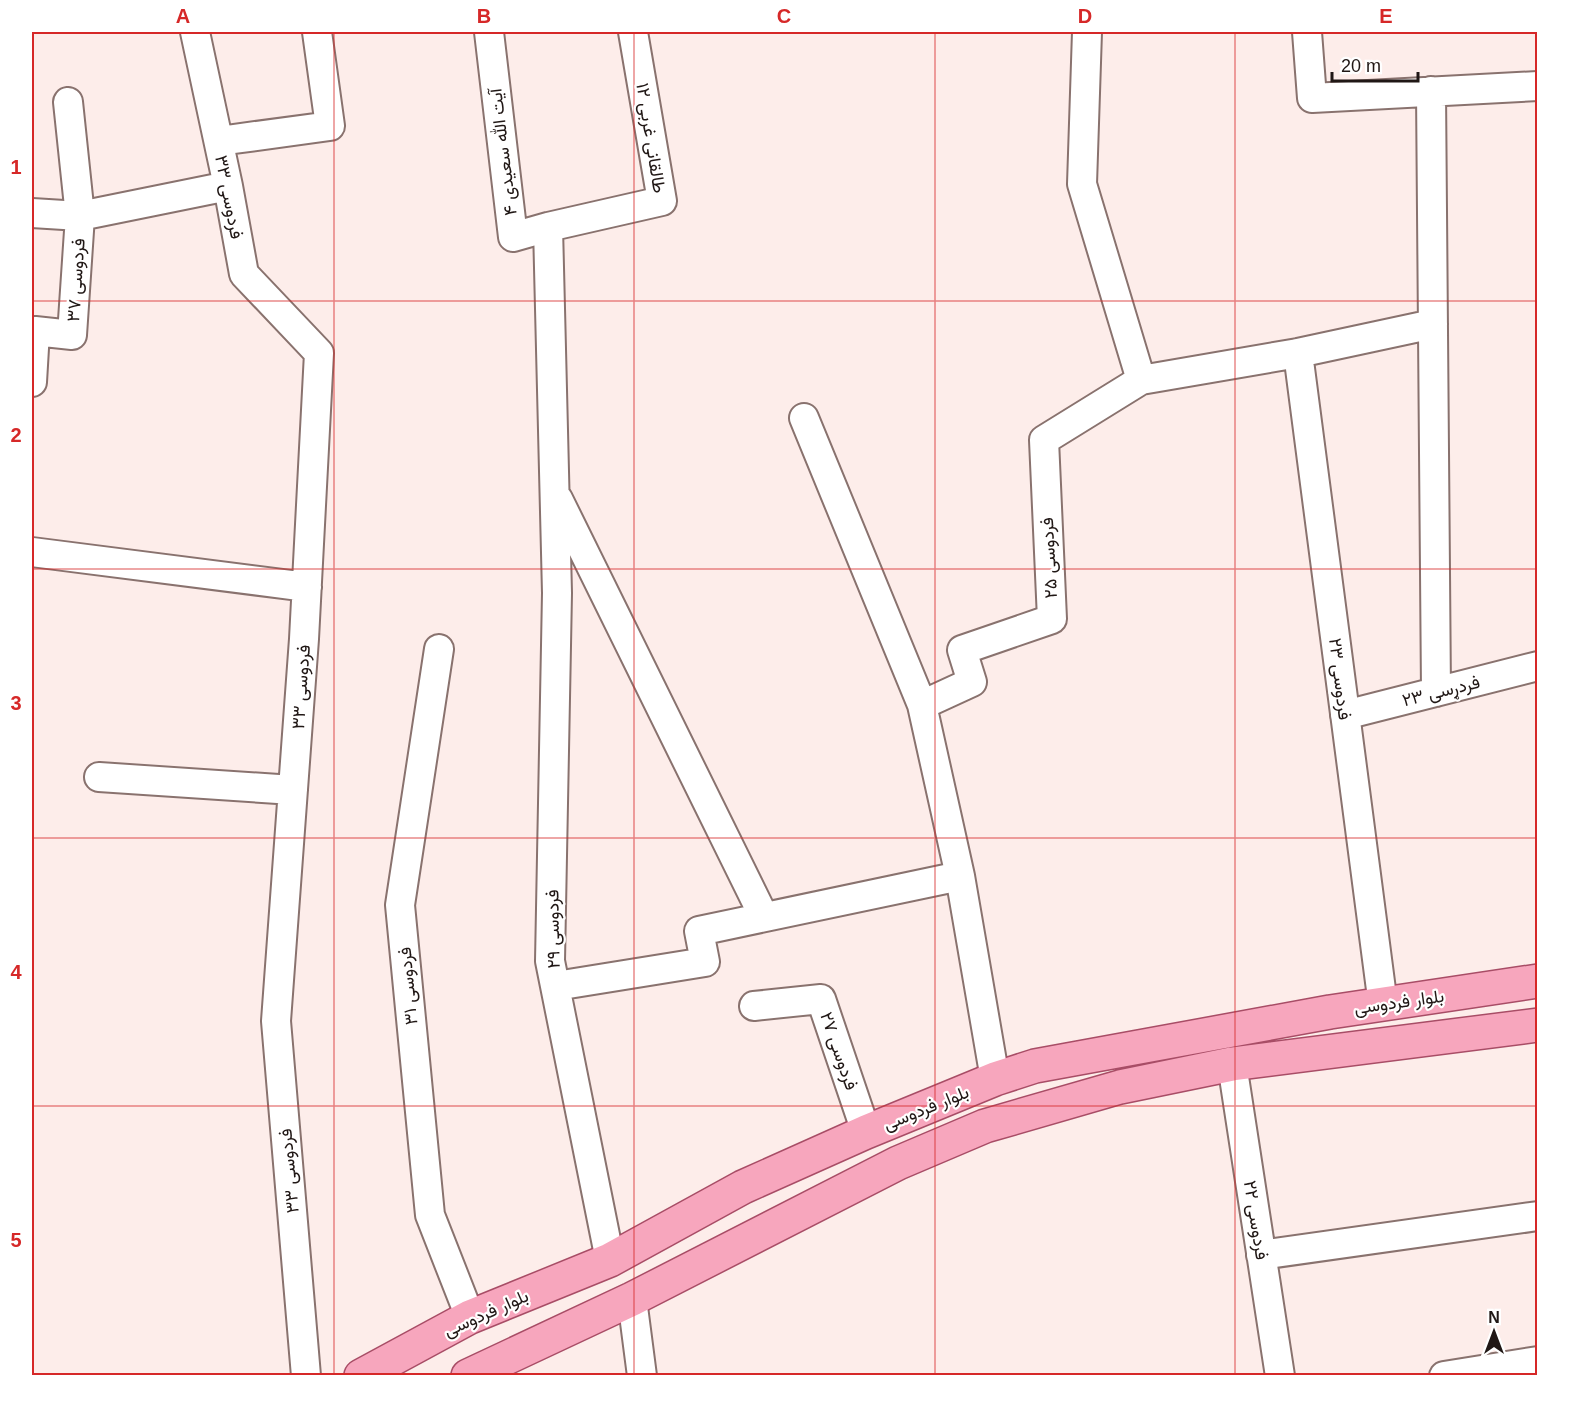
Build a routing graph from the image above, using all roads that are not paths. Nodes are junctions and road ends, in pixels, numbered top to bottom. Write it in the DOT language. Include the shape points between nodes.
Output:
graph roads {
  1 [pos="195,32"];
  2 [pos="317,32"];
  3 [pos="489,32"];
  4 [pos="633,32"];
  5 [pos="1087,32"];
  6 [pos="1307,32"];
  7 [pos="1538,86"];
  8 [pos="1431,91"];
  9 [pos="68,102"];
  10 [pos="219,141"];
  11 [pos="228,186"];
  12 [pos="32,213"];
  13 [pos="80,216"];
  14 [pos="548,227"];
  15 [pos="1433,324"];
  16 [pos="1298,352"];
  17 [pos="1142,380"];
  18 [pos="32,382"];
  19 [pos="804,418"];
  20 [pos="554,492"];
  21 [pos="32,552"];
  22 [pos="307,587"];
  23 [pos="439,649"];
  24 [pos="1538,666"];
  25 [pos="1436,692"];
  26 [pos="922,705"];
  27 [pos="1345,715"];
  28 [pos="99,777"];
  29 [pos="293,790"];
  30 [pos="960,876"];
  31 [pos="764,917"];
  32 [pos="1538,981"];
  33 [pos="556,986"];
  34 [pos="1383,1005"];
  35 [pos="754,1006"];
  36 [pos="1538,1026"];
  37 [pos="1232,1064"];
  38 [pos="996,1079"];
  39 [pos="866,1132"];
  40 [pos="1538,1216"];
  41 [pos="1262,1255"];
  42 [pos="610,1260"];
  43 [pos="632,1299"];
  44 [pos="470,1317"];
  45 [pos="1538,1362"];
  46 [pos="306,1376"];
  47 [pos="361,1376"];
  48 [pos="468,1376"];
  49 [pos="642,1376"];
  50 [pos="1280,1376"];
  51 [pos="1444,1376"];
  1 -- 10 [label="street, فردوسی ۳۳"];
  2 -- 10 [label="street" via="330,126"];
  3 -- 14 [label="street, آیت الله سعیدی ۴" via="513,237"];
  4 -- 14 [label="street, طالقانی غربی ۱۲" via="662,201"];
  5 -- 17 [label="street" via="1082,184"];
  6 -- 8 [label="street" via="1312,98"];
  7 -- 8 [label="street"];
  8 -- 15 [label="street"];
  9 -- 13 [label="street"];
  10 -- 11 [label="street, فردوسی ۳۳"];
  11 -- 13 [label="street, فردوسی ۳۷"];
  11 -- 22 [label="street, فردوسی ۳۳" via="244,274 319,352"];
  12 -- 13 [label="street"];
  13 -- 18 [label="street, فردوسی ۳۷" via="72,335 35,331"];
  14 -- 20 [label="street, فردوسی ۲۹"];
  15 -- 16 [label="street"];
  15 -- 25 [label="street"];
  16 -- 17 [label="street"];
  16 -- 27 [label="street, فردوسی ۲۳"];
  17 -- 26 [label="street, فردوسی ۲۵" via="1044,440 1052,619 962,650 972,682"];
  19 -- 26 [label="street"];
  20 -- 31 [label="street"];
  20 -- 33 [label="street, فردوسی ۲۹" via="557,593 550,961"];
  21 -- 22 [label="street"];
  22 -- 29 [label="street, فردوسی ۳۳"];
  23 -- 44 [label="street, فردوسی ۳۱" via="400,905 430,1215"];
  24 -- 25 [label="street, فردړسی ۲۳"];
  25 -- 27 [label="street, فردړسی ۲۳"];
  26 -- 30 [label="street"];
  27 -- 34 [label="street, فردوسی ۲۳"];
  28 -- 29 [label="street"];
  29 -- 46 [label="street, فردوسی ۳۳" via="276,1021"];
  30 -- 31 [label="street"];
  30 -- 38 [label="street"];
  31 -- 33 [label="street" via="699,931 705,962"];
  32 -- 34 [label="main road, بلوار فردوسی"];
  33 -- 42 [label="street, فردوسی ۲۹"];
  34 -- 38 [label="main road, بلوار فردوسی" via="1035,1066"];
  35 -- 39 [label="street, فردوسی ۲۷" via="821,999"];
  36 -- 37 [label="main road"];
  37 -- 41 [label="street, فردوسی ۲۲"];
  37 -- 43 [label="main road" via="1120,1087 985,1126 898,1163"];
  38 -- 39 [label="main road, بلوار فردوسی"];
  39 -- 42 [label="main road, بلوار فردوسی" via="742,1187"];
  40 -- 41 [label="street"];
  41 -- 50 [label="street, فردوسی ۲۲"];
  42 -- 44 [label="main road, بلوار فردوسی"];
  43 -- 48 [label="main road"];
  43 -- 49 [label="street"];
  44 -- 47 [label="main road, بلوار فردوسی"];
  45 -- 51 [label="street"];
}
